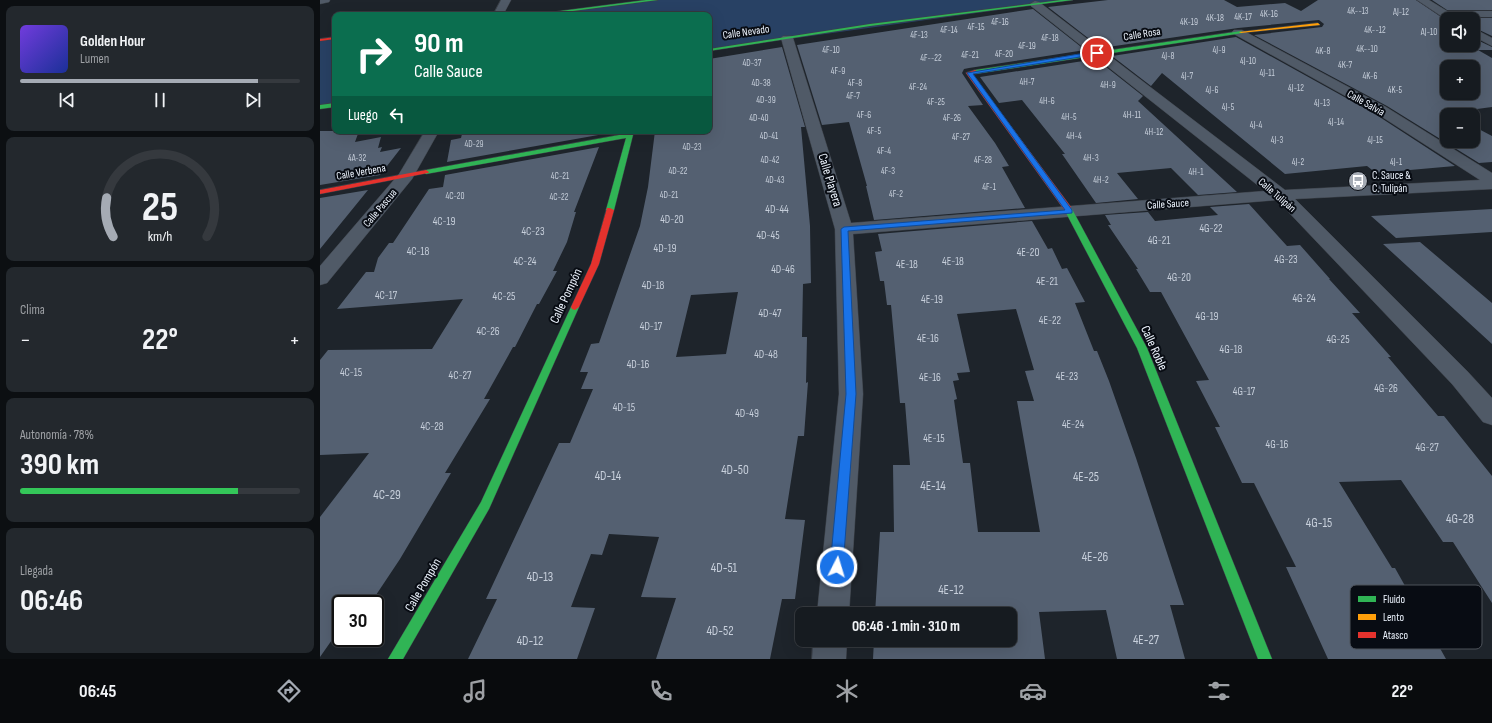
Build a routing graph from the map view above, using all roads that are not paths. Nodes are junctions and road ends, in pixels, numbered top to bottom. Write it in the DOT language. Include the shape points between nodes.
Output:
graph roads {
  1 [pos="325,0"];
  2 [pos="506,0"];
  3 [pos="656,0"];
  4 [pos="1071,0"];
  5 [pos="1422,0"];
  6 [pos="320,1"];
  7 [pos="1035,4"];
  8 [pos="500,12"];
  9 [pos="556,12"];
  10 [pos="1442,12"];
  11 [pos="1492,14"];
  12 [pos="1480,15"];
  13 [pos="1318,24"];
  14 [pos="1238,32"];
  15 [pos="1480,35"];
  16 [pos="332,38"];
  17 [pos="787,38"];
  18 [pos="320,40"];
  19 [pos="1492,42"];
  20 [pos="712,50"];
  21 [pos="1097,53"];
  22 [pos="969,73"];
  23 [pos="332,105"];
  24 [pos="320,107"];
  25 [pos="430,134"];
  26 [pos="406,176"];
  27 [pos="1492,180"];
  28 [pos="1492,184"];
  29 [pos="320,192"];
  30 [pos="1281,195"];
  31 [pos="1070,212"];
  32 [pos="844,229"];
  33 [pos="320,279"];
  34 [pos="1492,415"];
  35 [pos="834,607"];
  36 [pos="830,647"];
  37 [pos="395,659"];
  38 [pos="829,659"];
  39 [pos="1265,659"];
  1 -- 6 [label="street"];
  2 -- 8 [label="street"];
  3 -- 9 [label="street"];
  4 -- 7 [label="street, Calle Nevado"];
  5 -- 10 [label="street"];
  7 -- 17 [label="street, Calle Nevado"];
  7 -- 21 [label="street, Calle Tulipán"];
  11 -- 12 [label="street"];
  13 -- 14 [label="street, Calle Rosa"];
  14 -- 21 [label="street, Calle Rosa"];
  14 -- 27 [label="street, Calle Salvia" via="1381,110"];
  15 -- 19 [label="street"];
  16 -- 18 [label="street"];
  17 -- 20 [label="street, Calle Nevado"];
  17 -- 32 [label="street, Calle Playera"];
  21 -- 22 [label="street, Calle Rosa"];
  21 -- 30 [label="street, Calle Tulipán"];
  22 -- 31 [label="street, Calle Roble"];
  23 -- 24 [label="street"];
  25 -- 26 [label="street, Calle Pascua"];
  26 -- 29 [label="street, Calle Verbena"];
  26 -- 33 [label="street, Calle Pascua"];
  26 -- 37 [label="street, Calle Pompón" via="630,135 595,264 484,505"];
  28 -- 30 [label="street, Calle Sauce"];
  30 -- 31 [label="street, Calle Sauce"];
  30 -- 34 [label="street, Calle Tulipán" via="1460,378"];
  31 -- 32 [label="street, Calle Sauce"];
  31 -- 39 [label="street, Calle Roble" via="1142,348"];
  32 -- 35 [label="street, Calle Playera" via="851,394"];
  36 -- 38 [label="street"];
}
